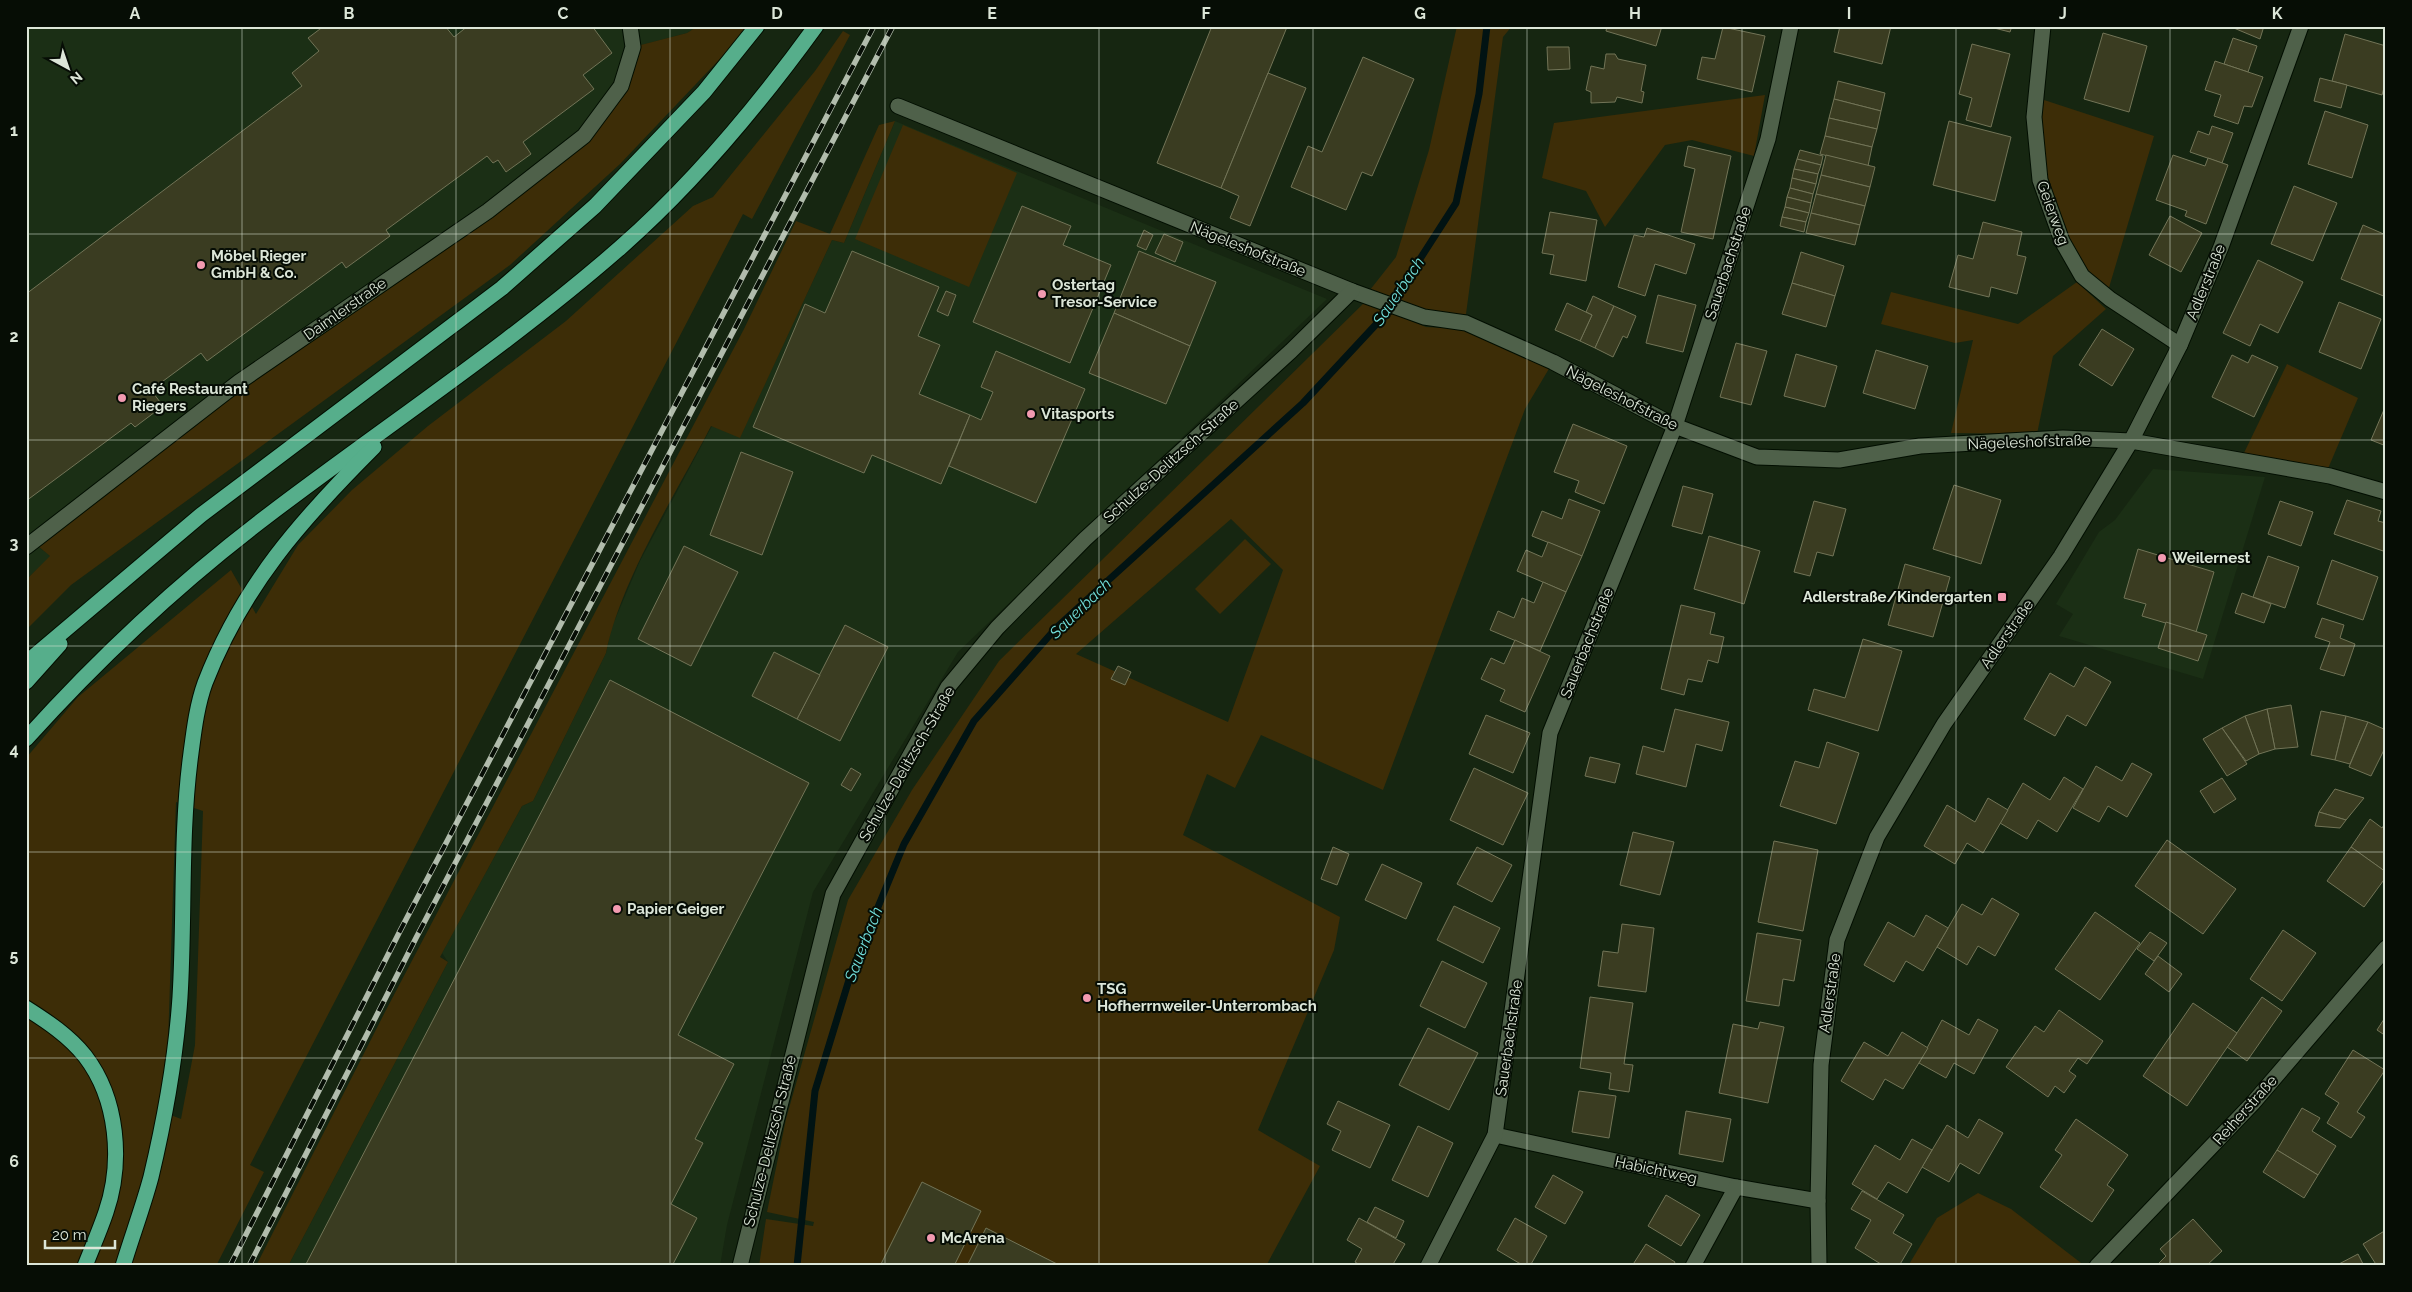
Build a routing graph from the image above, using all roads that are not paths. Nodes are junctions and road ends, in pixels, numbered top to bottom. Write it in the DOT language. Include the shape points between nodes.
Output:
graph roads {
  1 [pos="630,26"];
  2 [pos="757,26"];
  3 [pos="816,26"];
  4 [pos="1790,26"];
  5 [pos="2043,26"];
  6 [pos="2300,26"];
  7 [pos="898,106"];
  8 [pos="1359,293"];
  9 [pos="2180,344"];
  10 [pos="418,404"];
  11 [pos="1675,426"];
  12 [pos="2130,442"];
  13 [pos="2386,492"];
  14 [pos="26,547"];
  15 [pos="86,615"];
  16 [pos="26,663"];
  17 [pos="26,682"];
  18 [pos="26,739"];
  19 [pos="2386,948"];
  20 [pos="26,1008"];
  21 [pos="1495,1135"];
  22 [pos="1736,1187"];
  23 [pos="1818,1201"];
  24 [pos="86,1266"];
  25 [pos="123,1266"];
  26 [pos="740,1266"];
  27 [pos="1428,1266"];
  28 [pos="1693,1266"];
  29 [pos="1819,1266"];
  30 [pos="2097,1266"];
  1 -- 14 [label="street, Daimlerstraße" via="634,47 621,86 584,136 488,210 239,382"];
  2 -- 15 [label="highway" via="704,92 595,206 502,288 201,515"];
  3 -- 10 [label="highway" via="763,98 687,184 622,247"];
  4 -- 11 [label="street, Sauerbachstraße" via="1768,140"];
  5 -- 9 [label="street, Geierweg" via="2035,126 2040,180 2062,241 2082,276 2110,299"];
  6 -- 9 [label="street, Adlerstraße" via="2221,247"];
  7 -- 8 [label="street, Nägeleshofstraße"];
  8 -- 11 [label="street, Nägeleshofstraße" via="1420,316 1466,323 1553,362"];
  8 -- 26 [label="street, Schulze-Delitzsch-Straße" via="1085,539 997,628 948,687 833,894"];
  9 -- 12 [label="street, Adlerstraße"];
  10 -- 18 [label="highway" via="264,518 188,581 123,639"];
  10 -- 25 [label="highway" via="316,504 273,558 234,616 204,686 185,796 183,939 176,1044 151,1178"];
  11 -- 12 [label="street, Nägeleshofstraße" via="1757,457 1830,459 1920,446 2063,438"];
  11 -- 21 [label="street, Sauerbachstraße" via="1550,733"];
  12 -- 13 [label="street, Nägeleshofstraße" via="2330,476"];
  12 -- 23 [label="street, Adlerstraße" via="2061,556 1944,724 1877,837 1837,940 1821,1065"];
  15 -- 16 [label="highway"];
  15 -- 17 [label="highway"];
  19 -- 30 [label="street, Reiherstraße" via="2253,1103"];
  20 -- 24 [label="highway" via="60,1030 85,1056 103,1086 114,1124 117,1158 107,1211"];
  21 -- 22 [label="street, Habichtweg"];
  21 -- 27 [label="street, Sauerbachstraße"];
  22 -- 23 [label="street, Habichtweg"];
  22 -- 28 [label="street"];
  23 -- 29 [label="street, Adlerstraße"];
}
